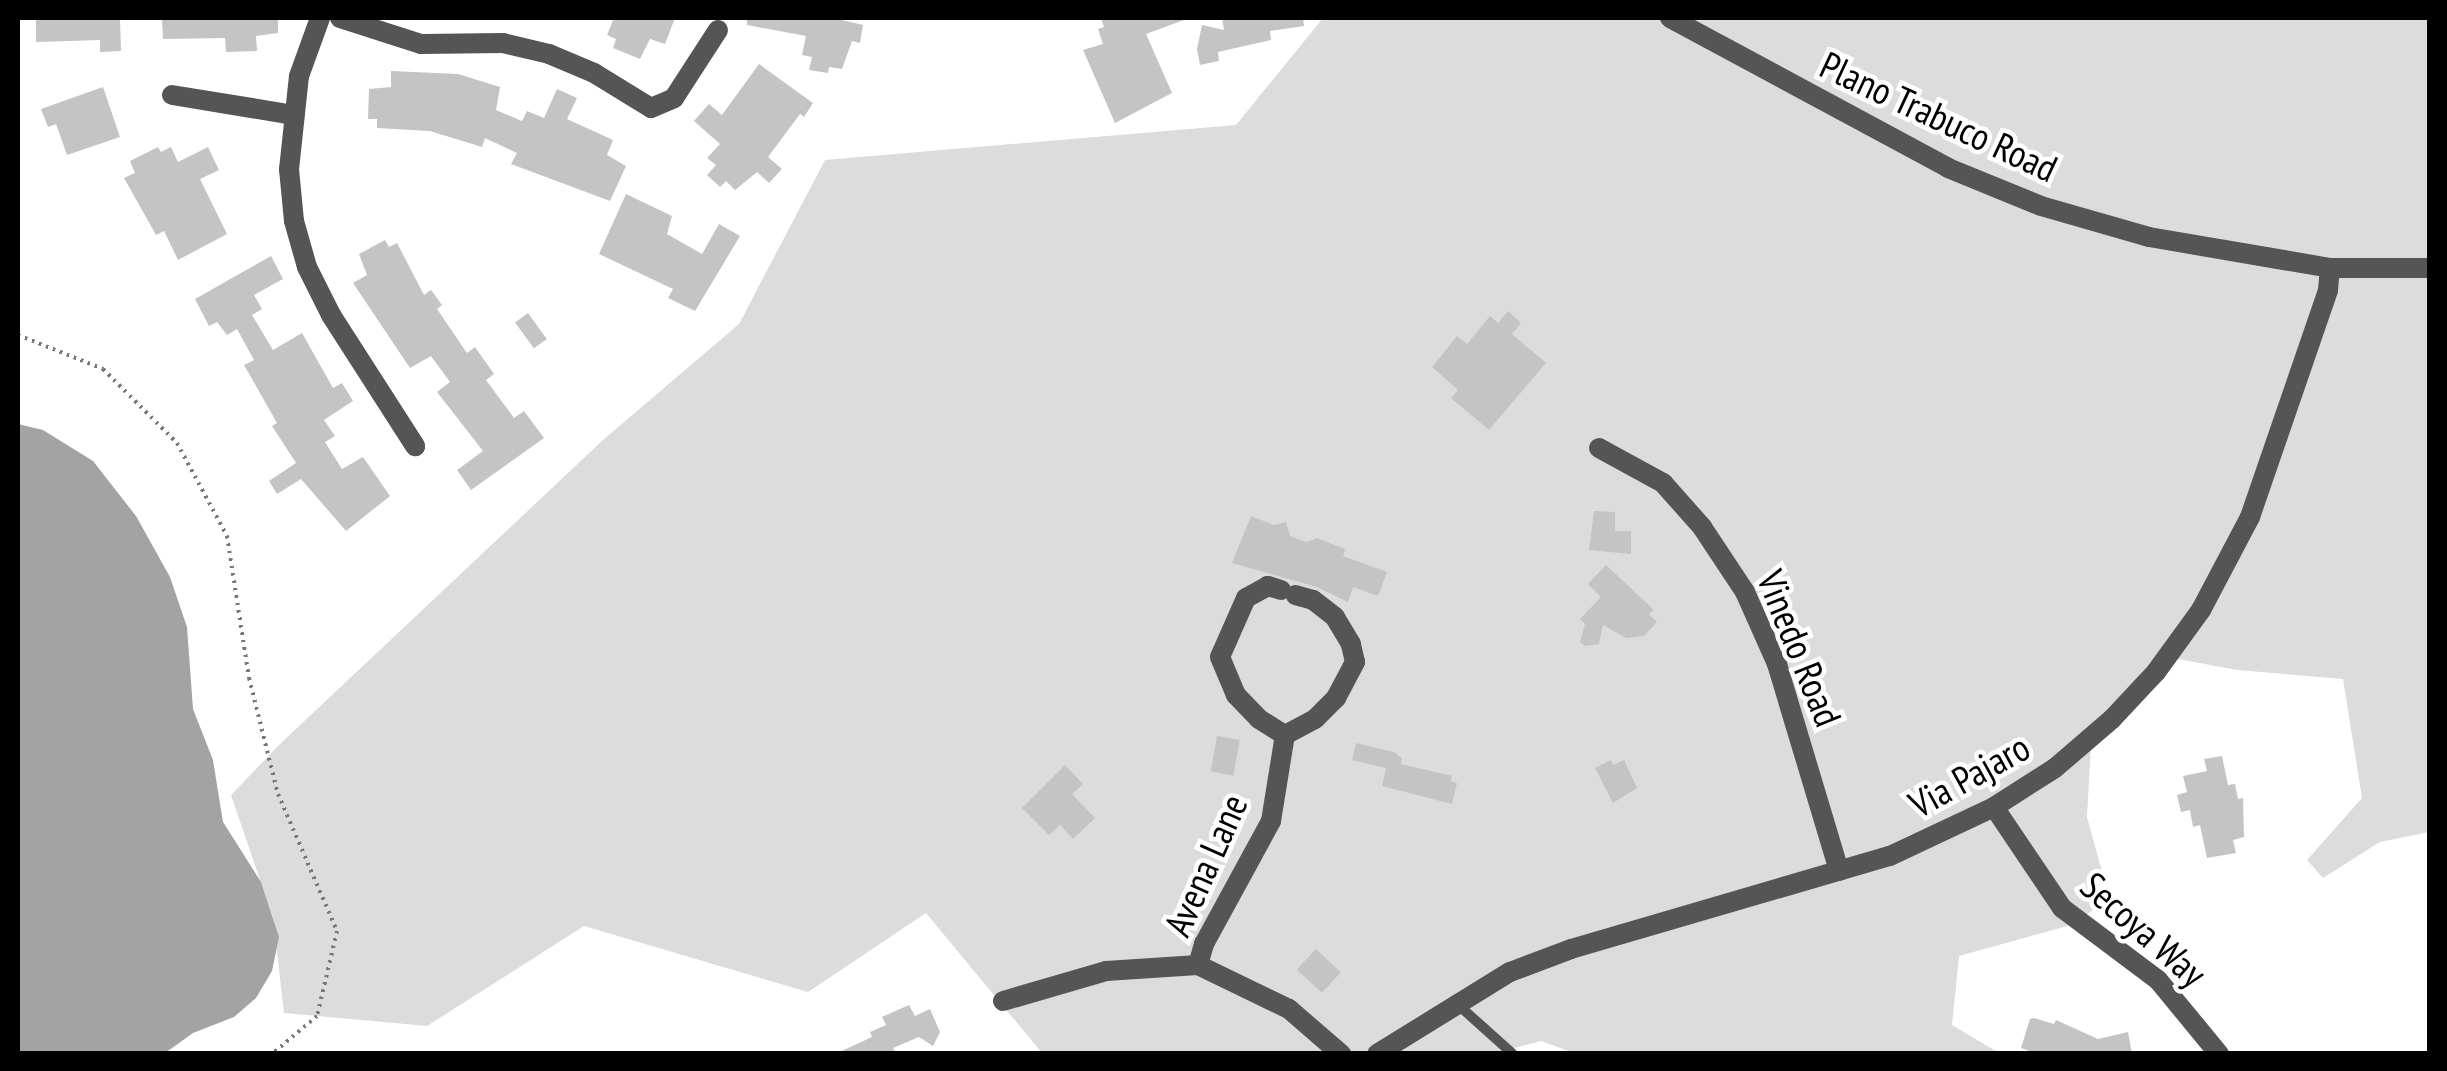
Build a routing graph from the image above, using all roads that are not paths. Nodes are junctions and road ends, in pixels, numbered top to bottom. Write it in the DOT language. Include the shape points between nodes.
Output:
graph roads {
  1 [pos="320,18"];
  2 [pos="340,18"];
  3 [pos="1670,18"];
  4 [pos="718,30"];
  5 [pos="172,95"];
  6 [pos="294,115"];
  7 [pos="2330,268"];
  8 [pos="2430,268"];
  9 [pos="415,446"];
  10 [pos="1599,448"];
  11 [pos="1285,735"];
  12 [pos="1994,807"];
  13 [pos="1839,870"];
  14 [pos="1198,965"];
  15 [pos="1003,1001"];
  16 [pos="1455,1003"];
  17 [pos="1341,1054"];
  18 [pos="1378,1054"];
  19 [pos="1513,1054"];
  20 [pos="2219,1054"];
  1 -- 6 [label="street"];
  2 -- 4 [label="street" via="421,44 503,43 550,54 651,108 674,98"];
  3 -- 7 [label="street, Plano Trabuco Road" via="1948,168 2041,206 2149,238"];
  5 -- 6 [label="street"];
  6 -- 9 [label="street" via="289,169 307,266"];
  7 -- 8 [label="street, Plano Trabuco Road"];
  7 -- 12 [label="street, Via Pajaro" via="2250,517 2201,610 2112,719 2055,768"];
  10 -- 13 [label="street, Vinedo Road" via="1663,483 1746,592 1782,681"];
  11 -- 11 [label="street" via="1336,698 1355,662 1335,617 1312,600 1268,586 1246,598 1220,657 1236,695"];
  11 -- 14 [label="street, Avena Lane" via="1271,821"];
  12 -- 13 [label="street, Via Pajaro" via="1890,856"];
  12 -- 20 [label="street, Secoya Way" via="2062,908 2158,980"];
  13 -- 16 [label="street, Via Pajaro" via="1571,950 1510,972"];
  14 -- 15 [label="street" via="1106,971"];
  14 -- 17 [label="street" via="1289,1010"];
  16 -- 18 [label="street, Via Pajaro"];
  16 -- 19 [label="lane"];
}
